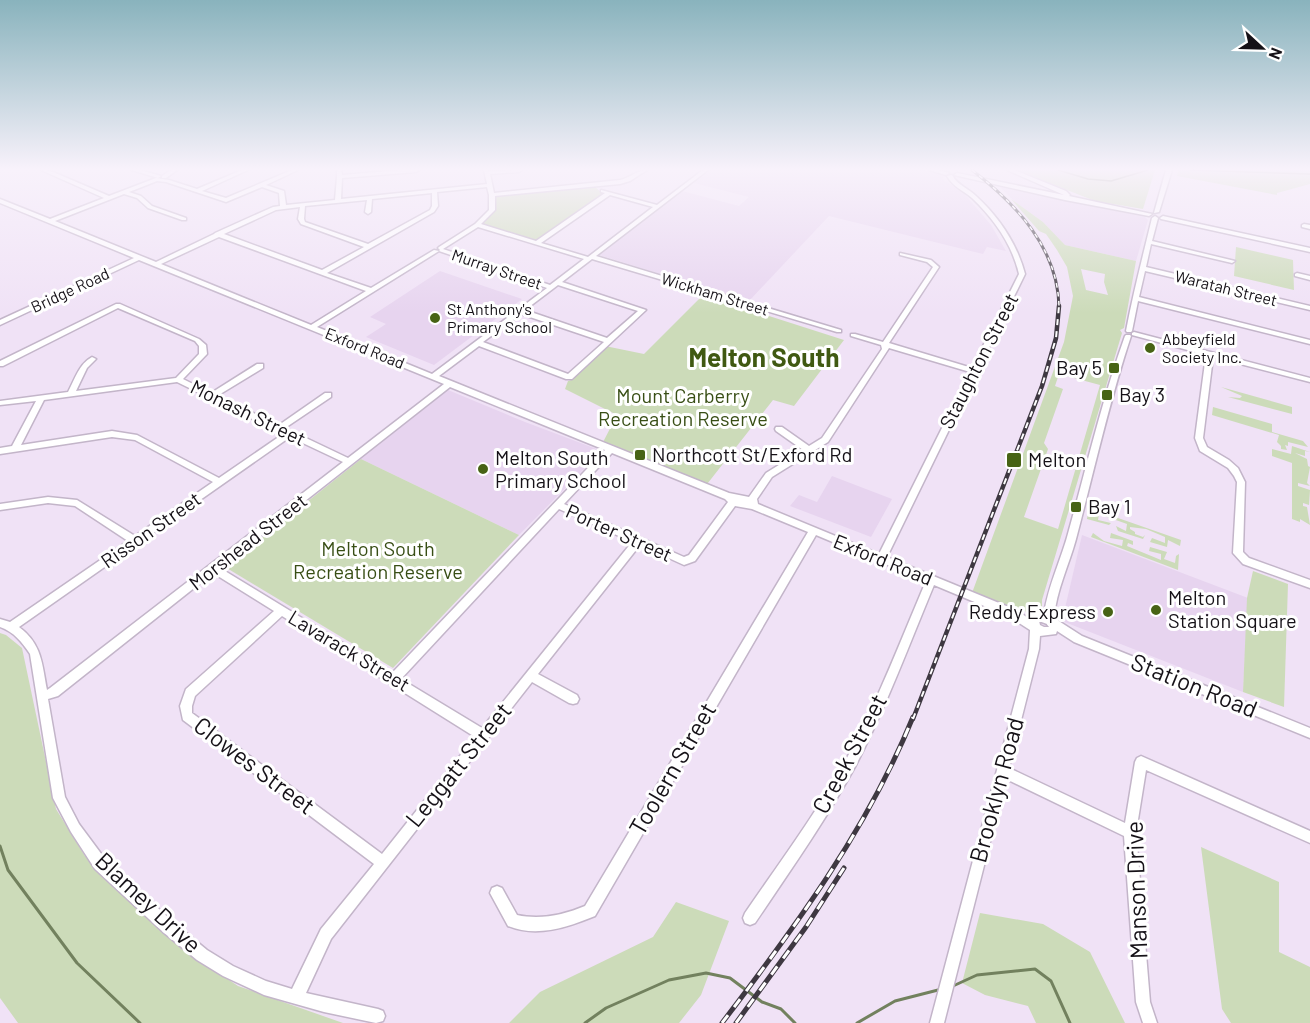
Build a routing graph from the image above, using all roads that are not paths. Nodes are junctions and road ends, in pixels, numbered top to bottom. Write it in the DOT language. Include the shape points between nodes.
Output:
graph roads {
  1 [pos="42,218"];
  2 [pos="59,218"];
  3 [pos="180,218"];
  4 [pos="252,218"];
  5 [pos="301,218"];
  6 [pos="420,218"];
  7 [pos="484,218"];
  8 [pos="574,218"];
  9 [pos="644,218"];
  10 [pos="992,218"];
  11 [pos="1156,218"];
  12 [pos="1170,218"];
  13 [pos="184,219"];
  14 [pos="51,221"];
  15 [pos="477,225"];
  16 [pos="217,234"];
  17 [pos="1149,242"];
  18 [pos="537,243"];
  19 [pos="370,247"];
  20 [pos="1310,247"];
  21 [pos="440,250"];
  22 [pos="902,254"];
  23 [pos="140,257"];
  24 [pos="590,258"];
  25 [pos="1232,261"];
  26 [pos="156,264"];
  27 [pos="1142,268"];
  28 [pos="322,273"];
  29 [pos="1297,275"];
  30 [pos="1310,278"];
  31 [pos="555,285"];
  32 [pos="369,290"];
  33 [pos="1135,298"];
  34 [pos="1310,308"];
  35 [pos="520,311"];
  36 [pos="0,323"];
  37 [pos="312,327"];
  38 [pos="839,331"];
  39 [pos="1130,334"];
  40 [pos="853,335"];
  41 [pos="608,341"];
  42 [pos="1310,342"];
  43 [pos="478,343"];
  44 [pos="884,345"];
  45 [pos="1210,354"];
  46 [pos="92,359"];
  47 [pos="0,364"];
  48 [pos="260,366"];
  49 [pos="974,371"];
  50 [pos="435,376"];
  51 [pos="178,380"];
  52 [pos="1310,380"];
  53 [pos="450,383"];
  54 [pos="71,394"];
  55 [pos="213,395"];
  56 [pos="328,395"];
  57 [pos="41,398"];
  58 [pos="0,403"];
  59 [pos="280,428"];
  60 [pos="779,429"];
  61 [pos="290,433"];
  62 [pos="15,448"];
  63 [pos="610,448"];
  64 [pos="0,450"];
  65 [pos="809,450"];
  66 [pos="349,462"];
  67 [pos="220,482"];
  68 [pos="731,499"];
  69 [pos="753,503"];
  70 [pos="557,505"];
  71 [pos="0,507"];
  72 [pos="813,532"];
  73 [pos="136,541"];
  74 [pos="637,542"];
  75 [pos="880,559"];
  76 [pos="214,569"];
  77 [pos="931,580"];
  78 [pos="1310,584"];
  79 [pos="282,610"];
  80 [pos="1043,624"];
  81 [pos="6,625"];
  82 [pos="531,676"];
  83 [pos="395,678"];
  84 [pos="43,696"];
  85 [pos="573,699"];
  86 [pos="1310,733"];
  87 [pos="483,735"];
  88 [pos="1003,771"];
  89 [pos="1130,832"];
  90 [pos="1310,837"];
  91 [pos="382,862"];
  92 [pos="497,894"];
  93 [pos="750,918"];
  94 [pos="296,997"];
  95 [pos="378,1016"];
  96 [pos="938,1023"];
  97 [pos="1150,1023"];
  1 -- 14 [label="street, Exford Road"];
  2 -- 14 [label="street"];
  3 -- 13 [label="street"];
  4 -- 16 [label="street"];
  5 -- 19 [label="street" via="303,223"];
  6 -- 19 [label="street"];
  7 -- 15 [label="street"];
  8 -- 18 [label="street"];
  9 -- 24 [label="street"];
  10 -- 49 [label="street, Staughton Street" via="1022,274"];
  11 -- 17 [label="street, Brooklyn Road"];
  12 -- 20 [label="street"];
  14 -- 23 [label="street, Exford Road"];
  15 -- 18 [label="street, Wickham Street"];
  15 -- 21 [label="street"];
  16 -- 26 [label="street"];
  16 -- 28 [label="street"];
  17 -- 25 [label="street"];
  17 -- 27 [label="street, Brooklyn Road"];
  18 -- 24 [label="street, Wickham Street"];
  19 -- 28 [label="street"];
  21 -- 31 [label="street, Murray Street"];
  21 -- 32 [label="street"];
  22 -- 44 [label="street" via="929,261 936,267"];
  23 -- 26 [label="street, Exford Road"];
  23 -- 36 [label="street, Bridge Road"];
  24 -- 31 [label="street"];
  24 -- 38 [label="street, Wickham Street"];
  26 -- 37 [label="street, Exford Road"];
  27 -- 33 [label="street, Brooklyn Road"];
  27 -- 34 [label="street, Waratah Street"];
  28 -- 32 [label="street"];
  29 -- 30 [label="street"];
  31 -- 35 [label="street"];
  31 -- 41 [label="street, Murray Street" via="643,310"];
  32 -- 37 [label="street"];
  33 -- 39 [label="street, Brooklyn Road"];
  33 -- 42 [label="street"];
  35 -- 41 [label="street"];
  35 -- 43 [label="street"];
  37 -- 50 [label="street, Exford Road"];
  39 -- 45 [label="street"];
  39 -- 80 [label="street, Brooklyn Road"];
  40 -- 44 [label="street"];
  41 -- 43 [label="street" via="569,377"];
  43 -- 50 [label="street"];
  44 -- 49 [label="street"];
  44 -- 65 [label="street" via="886,349 825,440"];
  45 -- 52 [label="street"];
  45 -- 78 [label="street" via="1199,438 1203,449 1239,473 1238,553 1253,564"];
  46 -- 54 [label="street"];
  47 -- 51 [label="street" via="118,305 202,345 203,354"];
  48 -- 55 [label="street"];
  49 -- 75 [label="street, Staughton Street"];
  50 -- 53 [label="street, Exford Road"];
  51 -- 54 [label="street, Monash Street"];
  51 -- 55 [label="street, Monash Street"];
  53 -- 63 [label="street, Exford Road"];
  53 -- 66 [label="street, Morshead Street"];
  54 -- 57 [label="street, Monash Street"];
  55 -- 59 [label="street, Monash Street"];
  56 -- 59 [label="street"];
  57 -- 58 [label="street, Monash Street"];
  57 -- 62 [label="street"];
  59 -- 61 [label="street, Monash Street"];
  60 -- 65 [label="street"];
  61 -- 66 [label="street, Monash Street"];
  61 -- 67 [label="street, Risson Street"];
  62 -- 64 [label="street"];
  62 -- 67 [label="street" via="126,435"];
  63 -- 68 [label="street, Exford Road"];
  63 -- 70 [label="street"];
  65 -- 69 [label="street" via="770,475"];
  66 -- 76 [label="street, Morshead Street"];
  67 -- 73 [label="street, Risson Street"];
  68 -- 69 [label="street, Exford Road" via="734,495"];
  68 -- 74 [label="street, Porter Street" via="687,561"];
  69 -- 72 [label="street, Exford Road"];
  70 -- 74 [label="street, Porter Street"];
  70 -- 83 [label="street"];
  71 -- 73 [label="street" via="51,499 76,502"];
  72 -- 75 [label="street, Exford Road"];
  72 -- 92 [label="street, Toolern Street" via="590,911 572,920 527,925 513,921"];
  73 -- 81 [label="street, Risson Street"];
  74 -- 82 [label="street, Leggatt Street"];
  75 -- 77 [label="street, Exford Road"];
  76 -- 79 [label="street, Lavarack Street"];
  76 -- 84 [label="street, Morshead Street" via="54,692"];
  77 -- 80 [label="street, Exford Road"];
  77 -- 93 [label="street, Creek Street" via="851,761"];
  79 -- 83 [label="street, Lavarack Street"];
  79 -- 91 [label="street, Clowes Street" via="190,693 187,716"];
  80 -- 86 [label="street, Station Road"];
  80 -- 88 [label="street, Brooklyn Road"];
  81 -- 84 [label="street, Blamey Drive" via="27,639 35,653"];
  82 -- 85 [label="street"];
  82 -- 87 [label="street, Leggatt Street"];
  83 -- 87 [label="street, Lavarack Street"];
  84 -- 94 [label="street, Blamey Drive" via="59,798 100,864 202,955 264,988"];
  87 -- 91 [label="street, Leggatt Street"];
  88 -- 89 [label="street"];
  88 -- 96 [label="street, Brooklyn Road"];
  89 -- 90 [label="street, Manson Drive" via="1142,762"];
  89 -- 97 [label="street, Manson Drive" via="1143,1002"];
  91 -- 94 [label="street, Leggatt Street" via="326,934"];
  94 -- 95 [label="street, Blamey Drive"];
}
